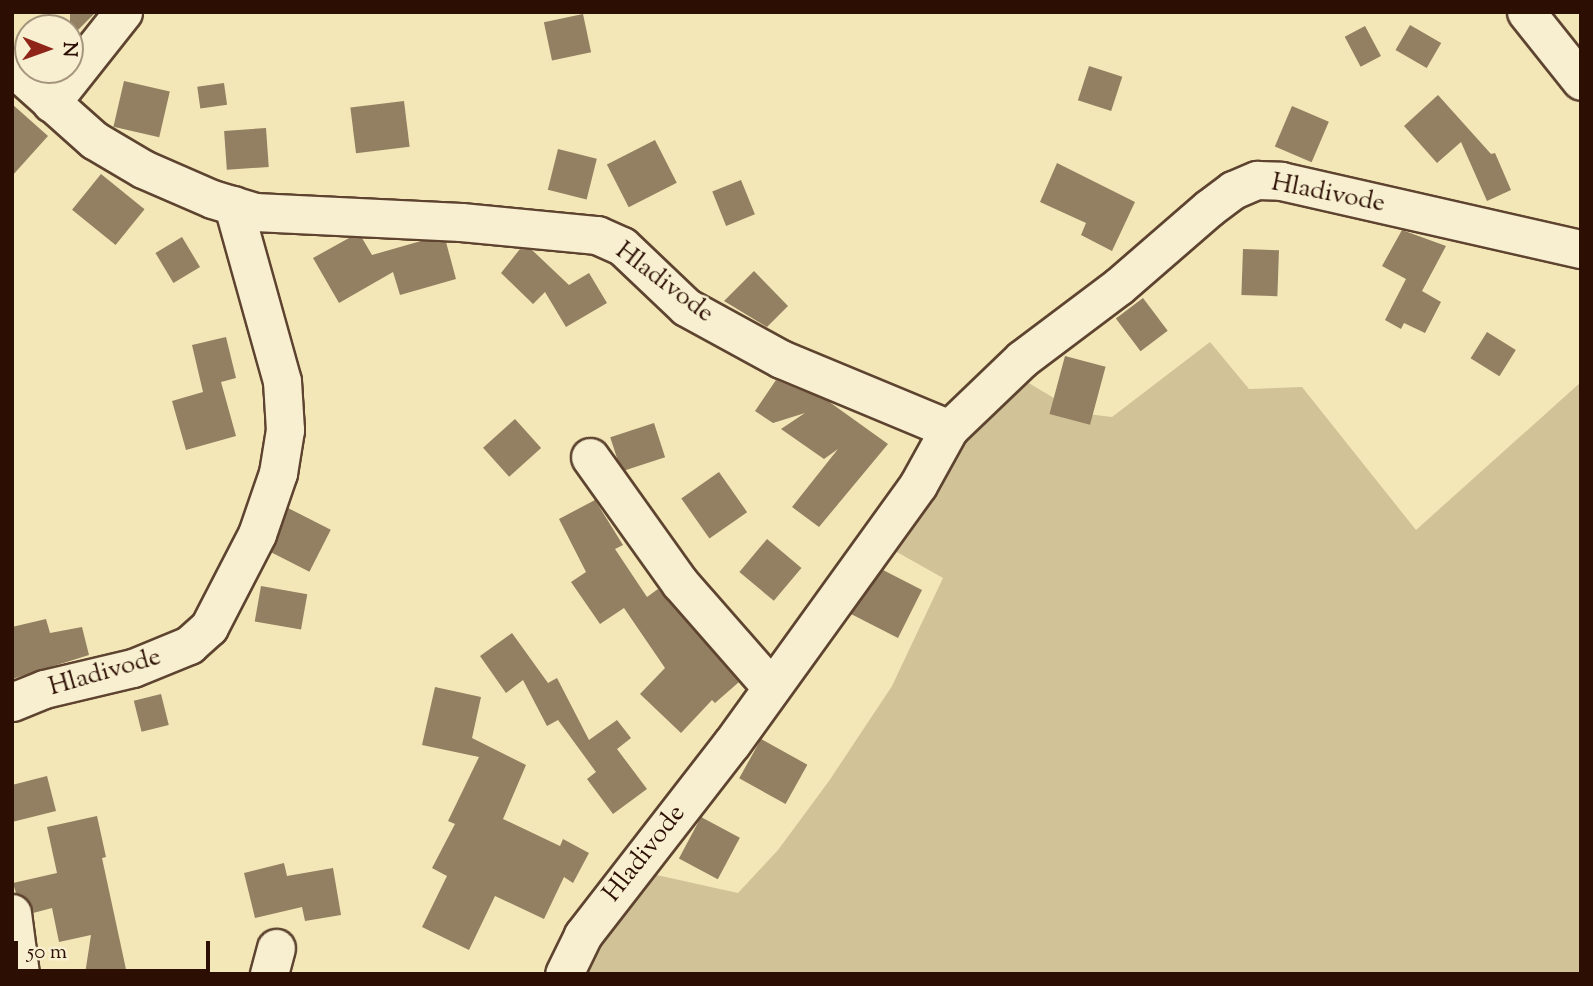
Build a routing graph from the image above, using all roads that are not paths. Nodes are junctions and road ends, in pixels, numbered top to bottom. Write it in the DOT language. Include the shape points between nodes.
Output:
graph roads {
  1 [pos="123,12"];
  2 [pos="1526,12"];
  3 [pos="12,67"];
  4 [pos="1581,81"];
  5 [pos="51,103"];
  6 [pos="233,205"];
  7 [pos="1581,249"];
  8 [pos="949,429"];
  9 [pos="590,457"];
  10 [pos="771,687"];
  11 [pos="12,702"];
  12 [pos="12,914"];
  13 [pos="20,974"];
  14 [pos="564,974"];
  1 -- 5 [label="street"];
  2 -- 4 [label="street"];
  3 -- 5 [label="street, Hladivode"];
  5 -- 6 [label="street, Hladivode" via="94,140 143,169"];
  6 -- 8 [label="street, Hladivode" via="255,212 461,222 597,235 622,246 686,307 733,333 781,359"];
  6 -- 11 [label="street, Hladivode" via="282,381 285,430 278,473 257,534 209,627 189,645 133,668 44,689"];
  7 -- 8 [label="street, Hladivode" via="1281,181 1257,180 1209,208 1119,286 1022,359"];
  8 -- 10 [label="street, Hladivode" via="918,485"];
  9 -- 10 [label="street" via="680,583"];
  10 -- 14 [label="street, Hladivode" via="583,935"];
  12 -- 13 [label="street"];
}
